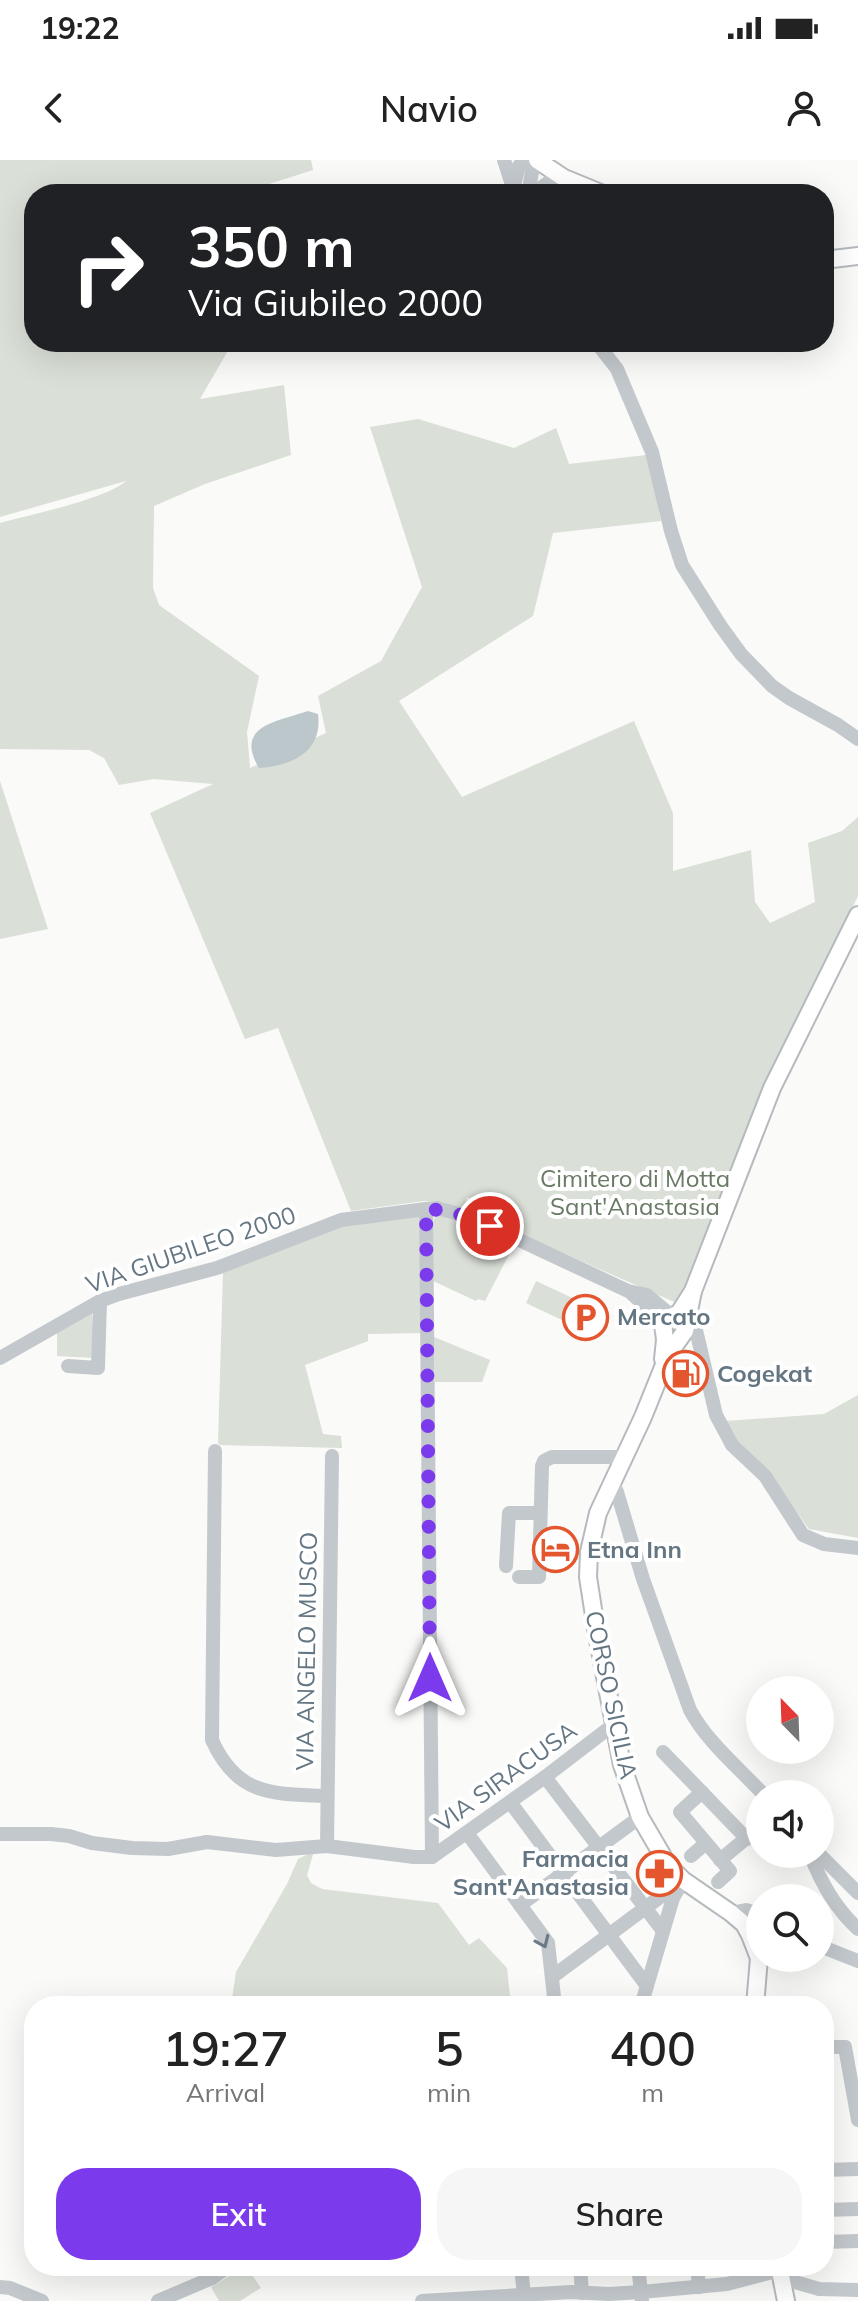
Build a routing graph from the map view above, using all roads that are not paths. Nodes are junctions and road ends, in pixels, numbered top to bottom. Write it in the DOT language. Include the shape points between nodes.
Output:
graph roads {
  1 [pos="504,160"];
  2 [pos="524,160"];
  3 [pos="534,160"];
  4 [pos="564,178"];
  5 [pos="512,184"];
  6 [pos="515,184"];
  7 [pos="531,184"];
  8 [pos="546,184"];
  9 [pos="579,184"];
  10 [pos="858,256"];
  11 [pos="834,259"];
  12 [pos="604,352"];
  13 [pos="858,739"];
  14 [pos="858,915"];
  15 [pos="426,1209"];
  16 [pos="700,1274"];
  17 [pos="100,1301"];
  18 [pos="677,1327"];
  19 [pos="0,1358"];
  20 [pos="68,1366"];
  21 [pos="215,1451"];
  22 [pos="332,1456"];
  23 [pos="624,1457"];
  24 [pos="612,1483"];
  25 [pos="539,1513"];
  26 [pos="858,1548"];
  27 [pos="506,1566"];
  28 [pos="519,1577"];
  29 [pos="613,1725"];
  30 [pos="663,1752"];
  31 [pos="545,1777"];
  32 [pos="750,1780"];
  33 [pos="702,1792"];
  34 [pos="327,1796"];
  35 [pos="510,1802"];
  36 [pos="640,1817"];
  37 [pos="467,1833"];
  38 [pos="0,1834"];
  39 [pos="746,1838"];
  40 [pos="746,1840"];
  41 [pos="706,1843"];
  42 [pos="327,1846"];
  43 [pos="598,1848"];
  44 [pos="691,1856"];
  45 [pos="432,1857"];
  46 [pos="720,1860"];
  47 [pos="815,1868"];
  48 [pos="823,1868"];
  49 [pos="833,1868"];
  50 [pos="563,1873"];
  51 [pos="819,1878"];
  52 [pos="683,1880"];
  53 [pos="718,1882"];
  54 [pos="858,1893"];
  55 [pos="520,1905"];
  56 [pos="644,1907"];
  57 [pos="746,1910"];
  58 [pos="731,1913"];
  59 [pos="858,1929"];
  60 [pos="663,1931"];
  61 [pos="608,1934"];
  62 [pos="834,1952"];
  63 [pos="858,1961"];
  64 [pos="552,1977"];
  65 [pos="647,1986"];
  66 [pos="554,1996"];
  67 [pos="644,1996"];
  68 [pos="756,1996"];
  69 [pos="834,2047"];
  70 [pos="858,2120"];
  71 [pos="858,2169"];
  72 [pos="834,2170"];
  73 [pos="858,2209"];
  74 [pos="834,2210"];
  75 [pos="858,2241"];
  76 [pos="834,2242"];
  77 [pos="215,2276"];
  78 [pos="522,2276"];
  79 [pos="581,2276"];
  80 [pos="639,2276"];
  81 [pos="698,2276"];
  82 [pos="742,2276"];
  83 [pos="781,2276"];
  84 [pos="791,2276"];
  85 [pos="0,2287"];
  86 [pos="699,2287"];
  87 [pos="858,2290"];
  88 [pos="582,2293"];
  89 [pos="524,2296"];
  90 [pos="642,2296"];
  91 [pos="42,2301"];
  92 [pos="158,2301"];
  93 [pos="422,2301"];
  94 [pos="786,2301"];
  1 -- 5 [label="street"];
  2 -- 6 [label="street"];
  3 -- 4 [label="main road"];
  3 -- 7 [label="street"];
  4 -- 8 [label="street"];
  4 -- 9 [label="main road"];
  10 -- 11 [label="main road"];
  12 -- 13 [label="street" via="617,369 652,452 676,550 712,613 772,686"];
  14 -- 16 [label="main road, CORSO SICILIA" via="772,1088"];
  15 -- 17 [label="street, VIA GIUBILEO 2000" via="341,1220 217,1268"];
  15 -- 18 [label="street, VIA GIUBILEO 2000" via="468,1216 628,1291"];
  15 -- 45 [label="street"];
  16 -- 18 [label="main road, CORSO SICILIA"];
  16 -- 18 [label="street" via="695,1313"];
  17 -- 19 [label="street, VIA GIUBILEO 2000"];
  17 -- 20 [label="street" via="98,1368"];
  18 -- 23 [label="main road, CORSO SICILIA" via="664,1344 661,1372"];
  18 -- 26 [label="street" via="732,1445 765,1476 803,1535"];
  21 -- 34 [label="street" via="212,1740 223,1762 262,1791"];
  22 -- 34 [label="street, VIA ANGELO MUSCO"];
  23 -- 24 [label="main road, CORSO SICILIA"];
  23 -- 25 [label="street" via="544,1461"];
  24 -- 29 [label="main road, CORSO SICILIA" via="592,1533 588,1566"];
  24 -- 32 [label="street" via="690,1710"];
  25 -- 27 [label="street" via="509,1513"];
  25 -- 28 [label="street" via="539,1577"];
  29 -- 31 [label="street, VIA SIRACUSA"];
  29 -- 36 [label="main road, CORSO SICILIA"];
  30 -- 33 [label="street"];
  31 -- 35 [label="street, VIA SIRACUSA"];
  31 -- 43 [label="street"];
  33 -- 39 [label="street"];
  33 -- 41 [label="street" via="680,1812"];
  34 -- 42 [label="street, VIA ANGELO MUSCO"];
  35 -- 37 [label="street, VIA SIRACUSA"];
  35 -- 50 [label="street"];
  36 -- 43 [label="street"];
  36 -- 52 [label="main road, CORSO SICILIA"];
  37 -- 45 [label="street, VIA SIRACUSA"];
  37 -- 55 [label="street"];
  38 -- 42 [label="street, VIA SIRACUSA" via="51,1834 132,1848 207,1842 276,1850"];
  40 -- 46 [label="street"];
  41 -- 44 [label="street"];
  41 -- 46 [label="street"];
  42 -- 45 [label="street, VIA SIRACUSA"];
  43 -- 50 [label="street"];
  43 -- 56 [label="street"];
  46 -- 53 [label="street" via="730,1871"];
  47 -- 51 [label="street"];
  48 -- 51 [label="street"];
  49 -- 54 [label="street"];
  50 -- 55 [label="street"];
  50 -- 61 [label="street"];
  51 -- 59 [label="street" via="841,1914"];
  52 -- 56 [label="street"];
  52 -- 58 [label="main road, CORSO SICILIA"];
  52 -- 60 [label="street"];
  55 -- 64 [label="street, one-way" via="548,1943"];
  56 -- 60 [label="street"];
  56 -- 61 [label="street"];
  57 -- 58 [label="street"];
  58 -- 68 [label="main road, CORSO SICILIA" via="744,1924 759,1958"];
  60 -- 65 [label="street"];
  61 -- 64 [label="street"];
  61 -- 65 [label="street"];
  62 -- 63 [label="street"];
  64 -- 66 [label="street"];
  65 -- 67 [label="street"];
  69 -- 70 [label="street" via="845,2047"];
  71 -- 72 [label="street"];
  73 -- 74 [label="street"];
  75 -- 76 [label="street"];
  77 -- 92 [label="street"];
  78 -- 89 [label="street"];
  79 -- 88 [label="street"];
  80 -- 90 [label="street"];
  81 -- 86 [label="street"];
  82 -- 86 [label="street"];
  83 -- 94 [label="main road"];
  84 -- 87 [label="street" via="819,2289"];
  85 -- 91 [label="street"];
  86 -- 90 [label="street"];
  88 -- 89 [label="street"];
  88 -- 90 [label="street"];
  89 -- 93 [label="street"];
}
